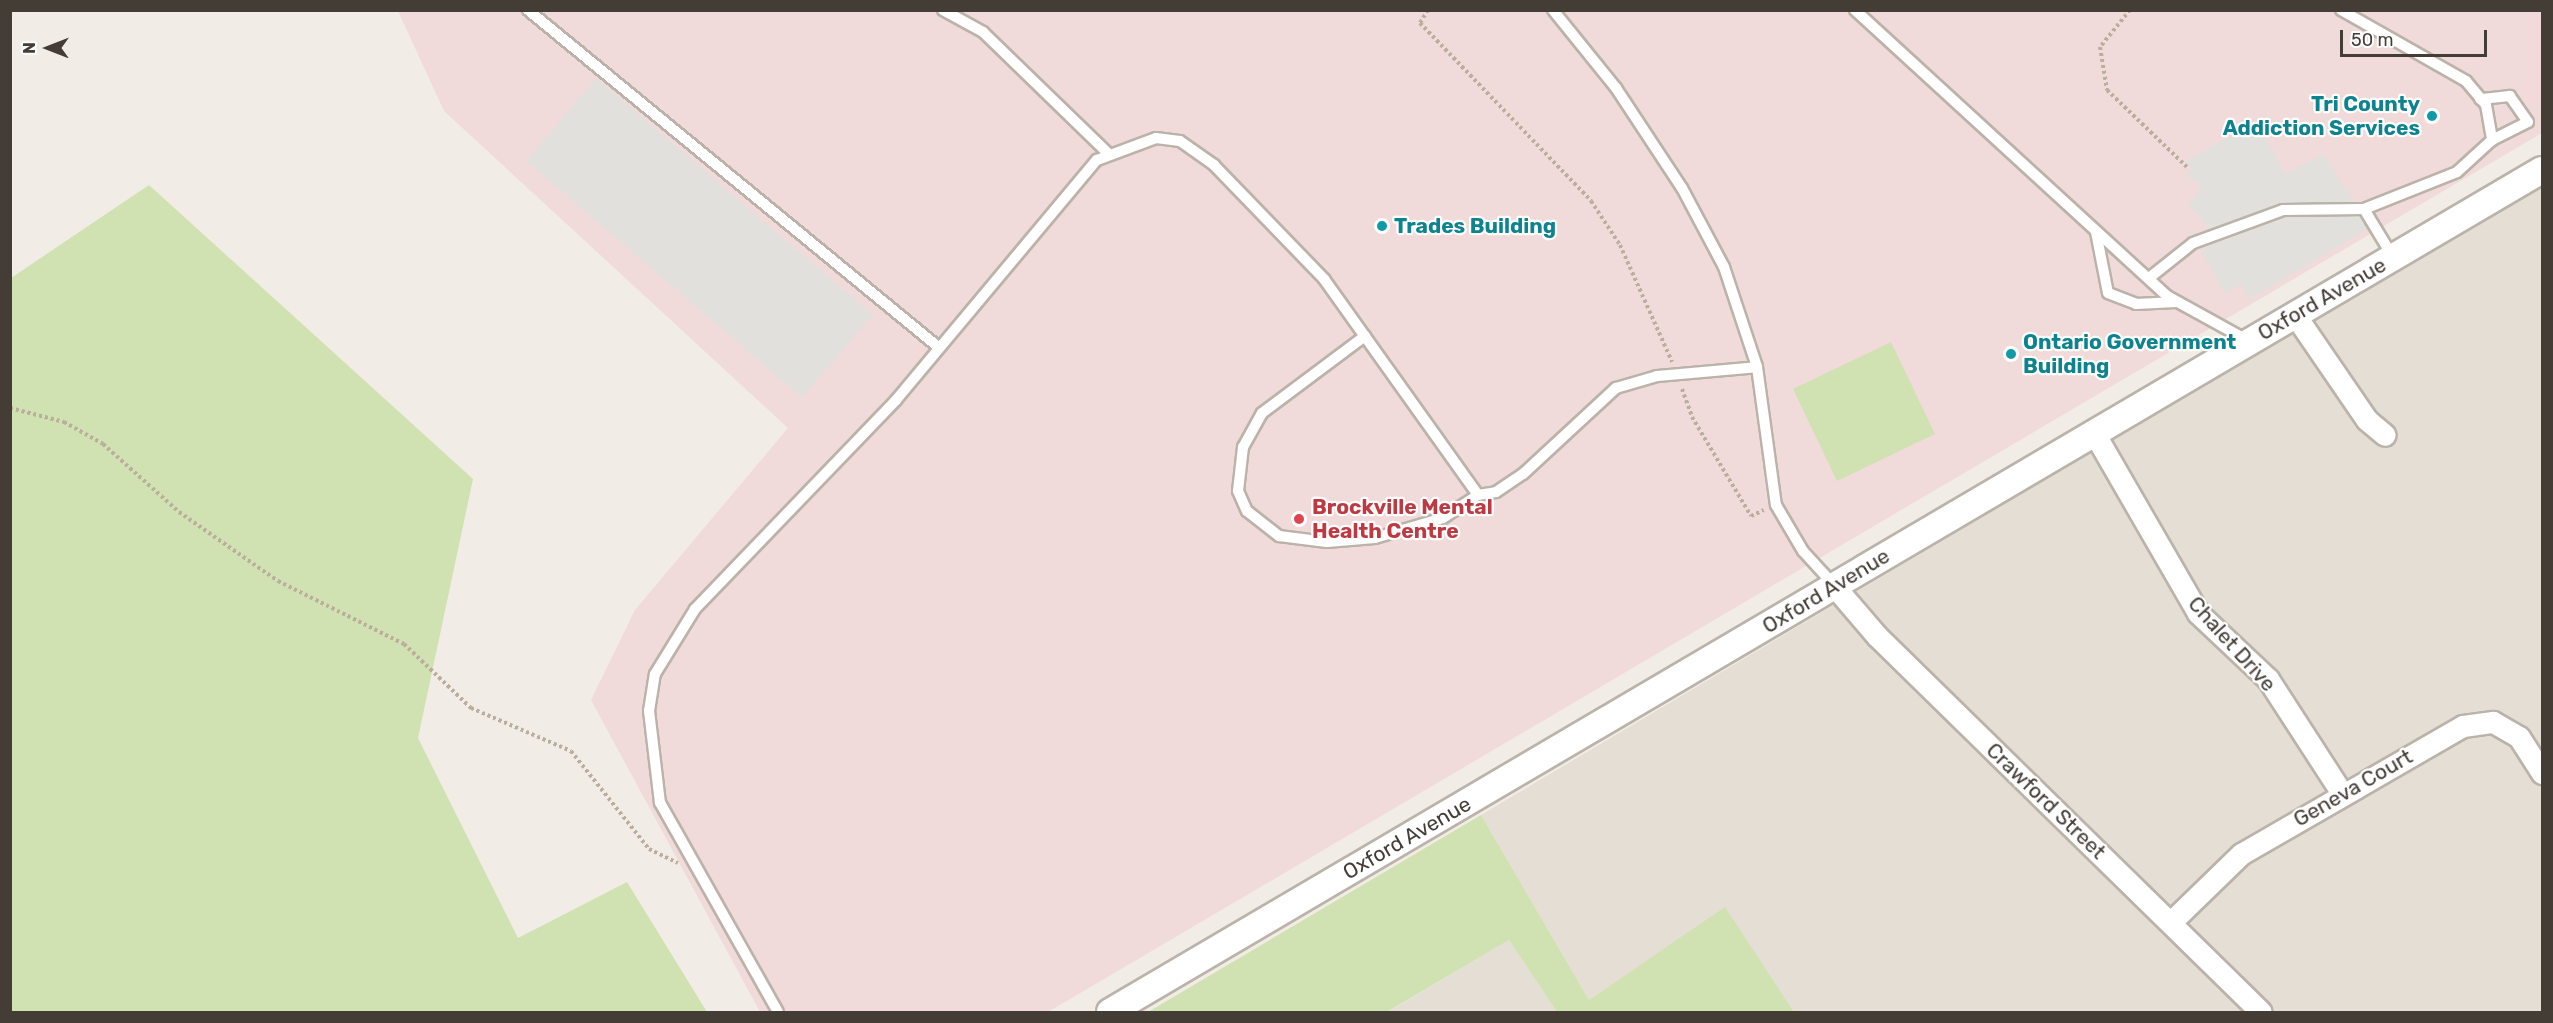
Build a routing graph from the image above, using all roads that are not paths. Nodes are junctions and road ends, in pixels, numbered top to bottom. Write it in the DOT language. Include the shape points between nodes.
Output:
graph roads {
  1 [pos="528,10"];
  2 [pos="943,10"];
  3 [pos="1553,10"];
  4 [pos="1855,10"];
  5 [pos="2341,10"];
  6 [pos="2480,99"];
  7 [pos="2492,140"];
  8 [pos="1109,154"];
  9 [pos="2542,170"];
  10 [pos="2364,209"];
  11 [pos="2096,232"];
  12 [pos="2393,257"];
  13 [pos="2150,278"];
  14 [pos="2176,302"];
  15 [pos="2295,315"];
  16 [pos="1365,336"];
  17 [pos="2249,342"];
  18 [pos="937,346"];
  19 [pos="1757,367"];
  20 [pos="2093,431"];
  21 [pos="2385,435"];
  22 [pos="1478,495"];
  23 [pos="1835,586"];
  24 [pos="2542,773"];
  25 [pos="2341,792"];
  26 [pos="2171,922"];
  27 [pos="778,1012"];
  28 [pos="1110,1012"];
  29 [pos="2261,1012"];
  1 -- 18 [label="lane"];
  2 -- 8 [label="lane" via="982,32"];
  3 -- 19 [label="lane" via="1616,88 1682,188 1724,267"];
  4 -- 11 [label="lane"];
  5 -- 6 [label="lane" via="2427,56 2466,81"];
  6 -- 7 [label="lane" via="2487,105"];
  6 -- 7 [label="lane" via="2510,96 2526,116 2522,128"];
  7 -- 10 [label="lane" via="2457,172"];
  8 -- 16 [label="lane" via="1156,138 1180,141 1214,165 1324,279"];
  8 -- 18 [label="lane" via="1097,160 1066,204"];
  9 -- 12 [label="street, Oxford Avenue"];
  10 -- 12 [label="lane"];
  10 -- 13 [label="lane" via="2283,210 2193,243"];
  11 -- 13 [label="lane"];
  11 -- 14 [label="lane" via="2108,293 2136,303"];
  12 -- 15 [label="street, Oxford Avenue"];
  13 -- 14 [label="lane"];
  14 -- 17 [label="lane"];
  15 -- 17 [label="street, Oxford Avenue"];
  15 -- 21 [label="street" via="2367,420"];
  16 -- 22 [label="lane"];
  16 -- 22 [label="lane" via="1262,413 1243,447 1238,490 1247,511 1279,536 1327,542 1375,538 1443,518"];
  17 -- 20 [label="street, Oxford Avenue"];
  18 -- 27 [label="lane" via="896,400 695,609 655,674 649,711 660,802"];
  19 -- 22 [label="lane" via="1677,374 1616,388 1522,474 1496,492"];
  19 -- 23 [label="lane" via="1776,505 1803,552"];
  20 -- 23 [label="street, Oxford Avenue"];
  20 -- 25 [label="street, Chalet Drive" via="2198,613 2268,679"];
  23 -- 26 [label="street, Crawford Street" via="1877,636"];
  23 -- 28 [label="street, Oxford Avenue"];
  24 -- 25 [label="street, Geneva Court" via="2519,737 2493,722 2463,726"];
  25 -- 26 [label="street, Geneva Court" via="2241,854"];
  26 -- 29 [label="street, Crawford Street"];
}
